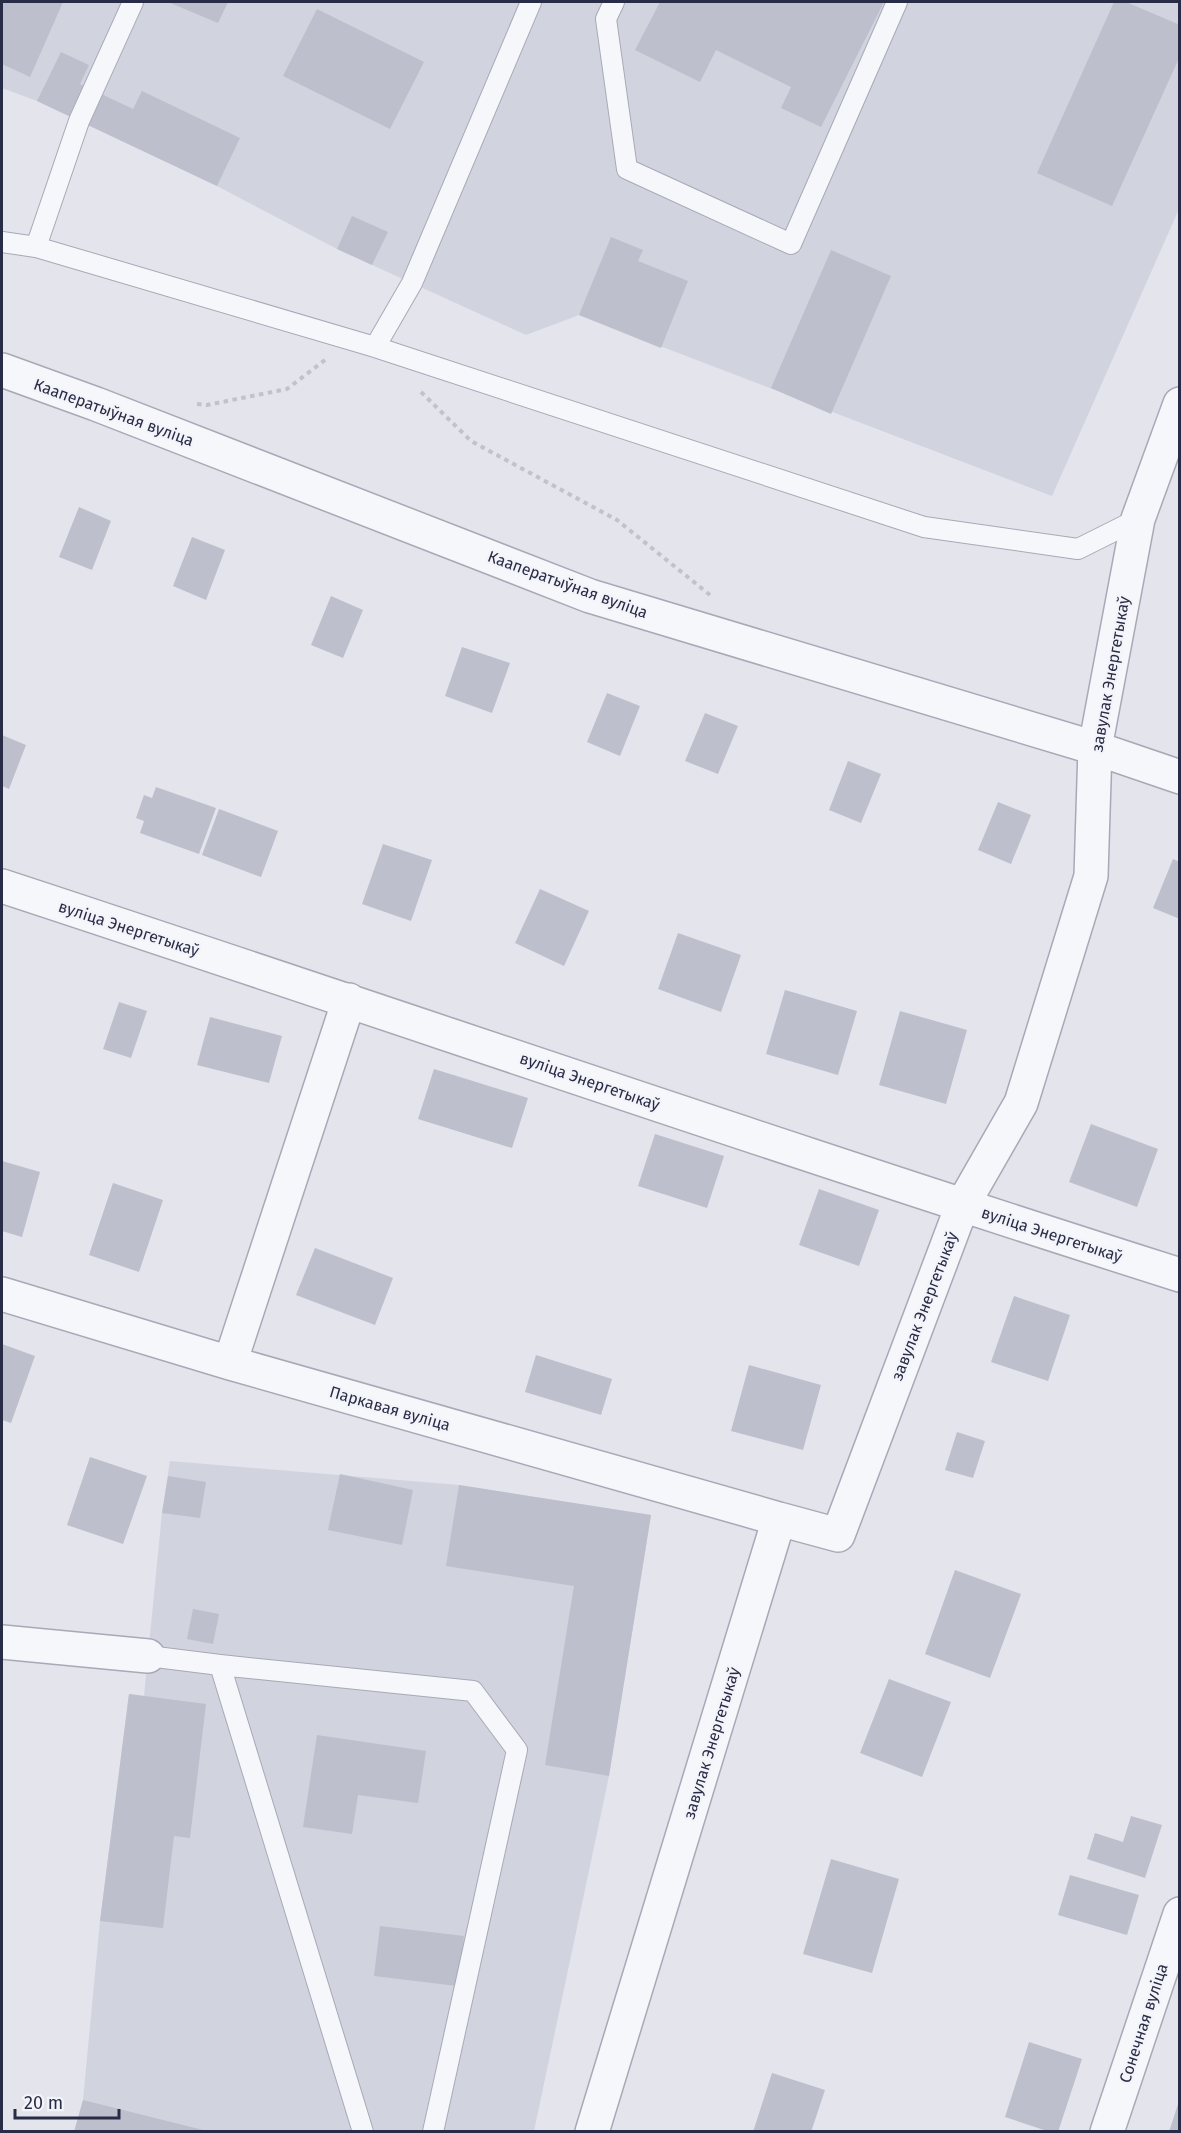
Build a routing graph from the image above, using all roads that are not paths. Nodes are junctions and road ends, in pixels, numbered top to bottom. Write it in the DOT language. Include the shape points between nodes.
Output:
graph roads {
  1 [pos="133,2"];
  2 [pos="531,2"];
  3 [pos="614,2"];
  4 [pos="897,2"];
  5 [pos="2,242"];
  6 [pos="36,247"];
  7 [pos="375,347"];
  8 [pos="2,370"];
  9 [pos="1179,404"];
  10 [pos="1138,519"];
  11 [pos="1095,748"];
  12 [pos="1179,777"];
  13 [pos="2,886"];
  14 [pos="349,1000"];
  15 [pos="962,1206"];
  16 [pos="1179,1275"];
  17 [pos="2,1294"];
  18 [pos="230,1363"];
  19 [pos="779,1519"];
  20 [pos="2,1642"];
  21 [pos="148,1656"];
  22 [pos="220,1665"];
  23 [pos="1179,1914"];
  24 [pos="363,2132"];
  25 [pos="434,2132"];
  26 [pos="592,2132"];
  27 [pos="1107,2132"];
  1 -- 6 [label="lane" via="79,121"];
  2 -- 7 [label="lane" via="412,283"];
  3 -- 4 [label="lane" via="606,19 627,169 790,244"];
  5 -- 6 [label="lane"];
  6 -- 7 [label="lane"];
  7 -- 10 [label="lane" via="924,527 1078,549"];
  8 -- 11 [label="street, Кааператыўная вуліца" via="590,596"];
  9 -- 10 [label="street, завулак Энергетыкаў"];
  10 -- 11 [label="street, завулак Энергетыкаў"];
  11 -- 12 [label="street, Кааператыўная вуліца"];
  11 -- 15 [label="street, завулак Энергетыкаў" via="1091,876 1022,1103"];
  13 -- 14 [label="street, вуліца Энергетыкаў"];
  14 -- 15 [label="street, вуліца Энергетыкаў"];
  14 -- 18 [label="street"];
  15 -- 16 [label="street, вуліца Энергетыкаў"];
  15 -- 19 [label="street, завулак Энергетыкаў" via="838,1535"];
  17 -- 18 [label="street, Паркавая вуліца"];
  18 -- 19 [label="street, Паркавая вуліца"];
  19 -- 26 [label="street, завулак Энергетыкаў"];
  20 -- 21 [label="street"];
  21 -- 22 [label="lane"];
  22 -- 24 [label="lane"];
  22 -- 25 [label="lane" via="473,1691 517,1750"];
  23 -- 27 [label="street, Сонечная вуліца"];
}
